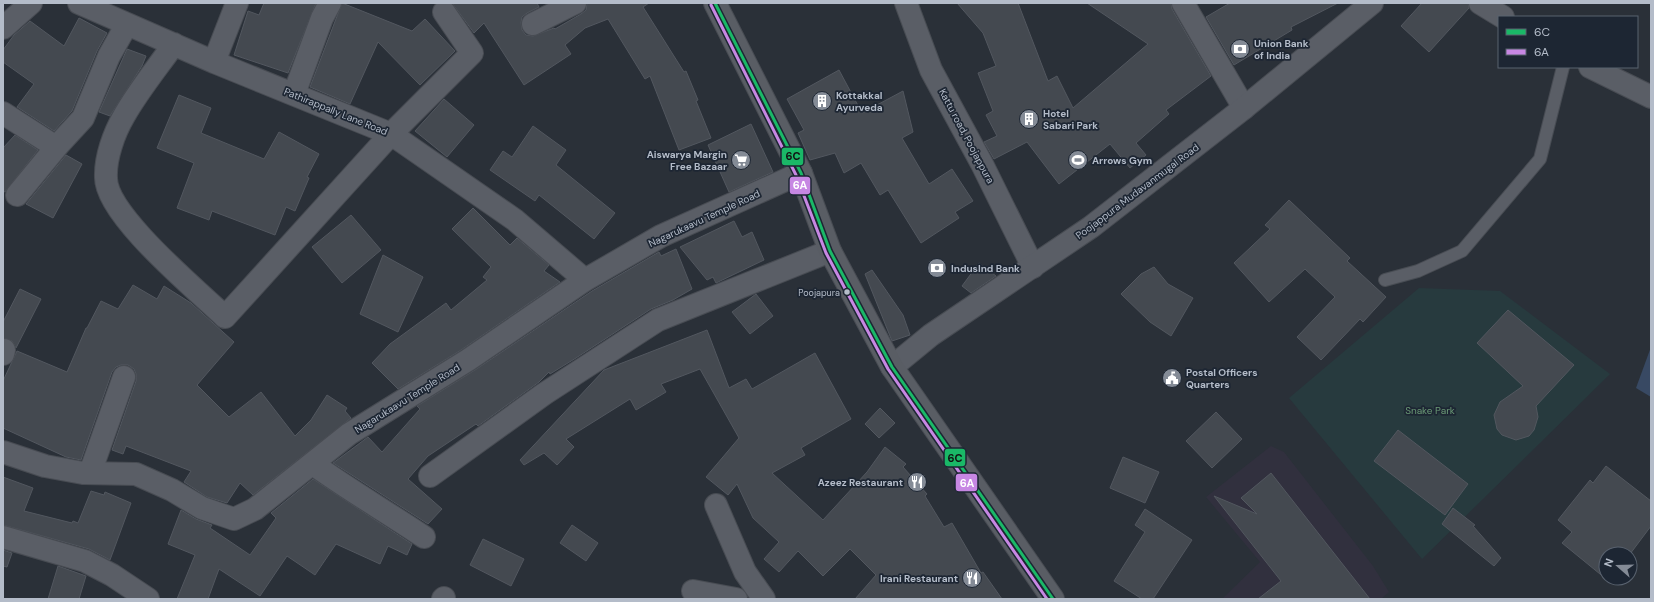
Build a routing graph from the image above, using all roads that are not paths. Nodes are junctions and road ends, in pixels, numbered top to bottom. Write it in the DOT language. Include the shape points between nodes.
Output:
graph roads {
  1 [pos="31,3"];
  2 [pos="79,3"];
  3 [pos="236,3"];
  4 [pos="330,3"];
  5 [pos="575,3"];
  6 [pos="715,3"];
  7 [pos="906,3"];
  8 [pos="1183,3"];
  9 [pos="1372,3"];
  10 [pos="1480,3"];
  11 [pos="444,12"];
  12 [pos="1501,16"];
  13 [pos="127,24"];
  14 [pos="533,24"];
  15 [pos="3,28"];
  16 [pos="174,44"];
  17 [pos="214,62"];
  18 [pos="1563,68"];
  19 [pos="1592,68"];
  20 [pos="294,94"];
  21 [pos="1651,97"];
  22 [pos="1244,108"];
  23 [pos="3,113"];
  24 [pos="391,134"];
  25 [pos="56,147"];
  26 [pos="802,173"];
  27 [pos="17,195"];
  28 [pos="830,251"];
  29 [pos="1033,267"];
  30 [pos="585,280"];
  31 [pos="1386,280"];
  32 [pos="892,367"];
  33 [pos="124,377"];
  34 [pos="3,452"];
  35 [pos="313,464"];
  36 [pos="90,473"];
  37 [pos="430,476"];
  38 [pos="716,505"];
  39 [pos="3,537"];
  40 [pos="424,537"];
  41 [pos="693,591"];
  42 [pos="148,599"];
  43 [pos="736,599"];
  44 [pos="764,599"];
  45 [pos="1053,599"];
  1 -- 15 [label="street"];
  2 -- 13 [label="street, Pathirappally Lane Road"];
  3 -- 17 [label="street"];
  4 -- 20 [label="street"];
  5 -- 14 [label="street"];
  6 -- 26 [label="main road"];
  7 -- 29 [label="street, Kattu road, Poojappura" via="931,70 982,164"];
  8 -- 22 [label="street"];
  9 -- 22 [label="street, Poojappura Mudavanmugal Road"];
  10 -- 12 [label="street"];
  11 -- 24 [label="street" via="472,53"];
  13 -- 16 [label="street, Pathirappally Lane Road"];
  13 -- 25 [label="street" via="109,56 83,118"];
  16 -- 17 [label="street, Pathirappally Lane Road"];
  16 -- 24 [label="street" via="123,117 110,149 106,178 114,202 131,225 225,317"];
  17 -- 20 [label="street, Pathirappally Lane Road"];
  18 -- 31 [label="lane" via="1540,159 1462,251 1418,271"];
  19 -- 21 [label="street"];
  20 -- 24 [label="street, Pathirappally Lane Road"];
  22 -- 29 [label="street, Poojappura Mudavanmugal Road" via="1091,227"];
  23 -- 25 [label="street"];
  24 -- 30 [label="street, Pathirappally Lane Road" via="515,220"];
  25 -- 27 [label="street"];
  26 -- 28 [label="main road"];
  26 -- 30 [label="street, Nagarukaavu Temple Road" via="661,236"];
  28 -- 32 [label="main road"];
  28 -- 37 [label="street" via="658,320 544,394"];
  29 -- 32 [label="street, Poojappura Mudavanmugal Road" via="931,335"];
  30 -- 35 [label="street, Nagarukaavu Temple Road" via="468,360 349,434"];
  32 -- 45 [label="main road"];
  33 -- 36 [label="street"];
  34 -- 36 [label="street, Nagarukaavu Temple Road" via="45,466"];
  35 -- 36 [label="street, Nagarukaavu Temple Road" via="255,509 234,519 202,508 172,490 136,474"];
  35 -- 40 [label="street" via="347,489"];
  38 -- 44 [label="street" via="745,572"];
  39 -- 42 [label="street" via="85,561"];
  41 -- 43 [label="street"];
}
